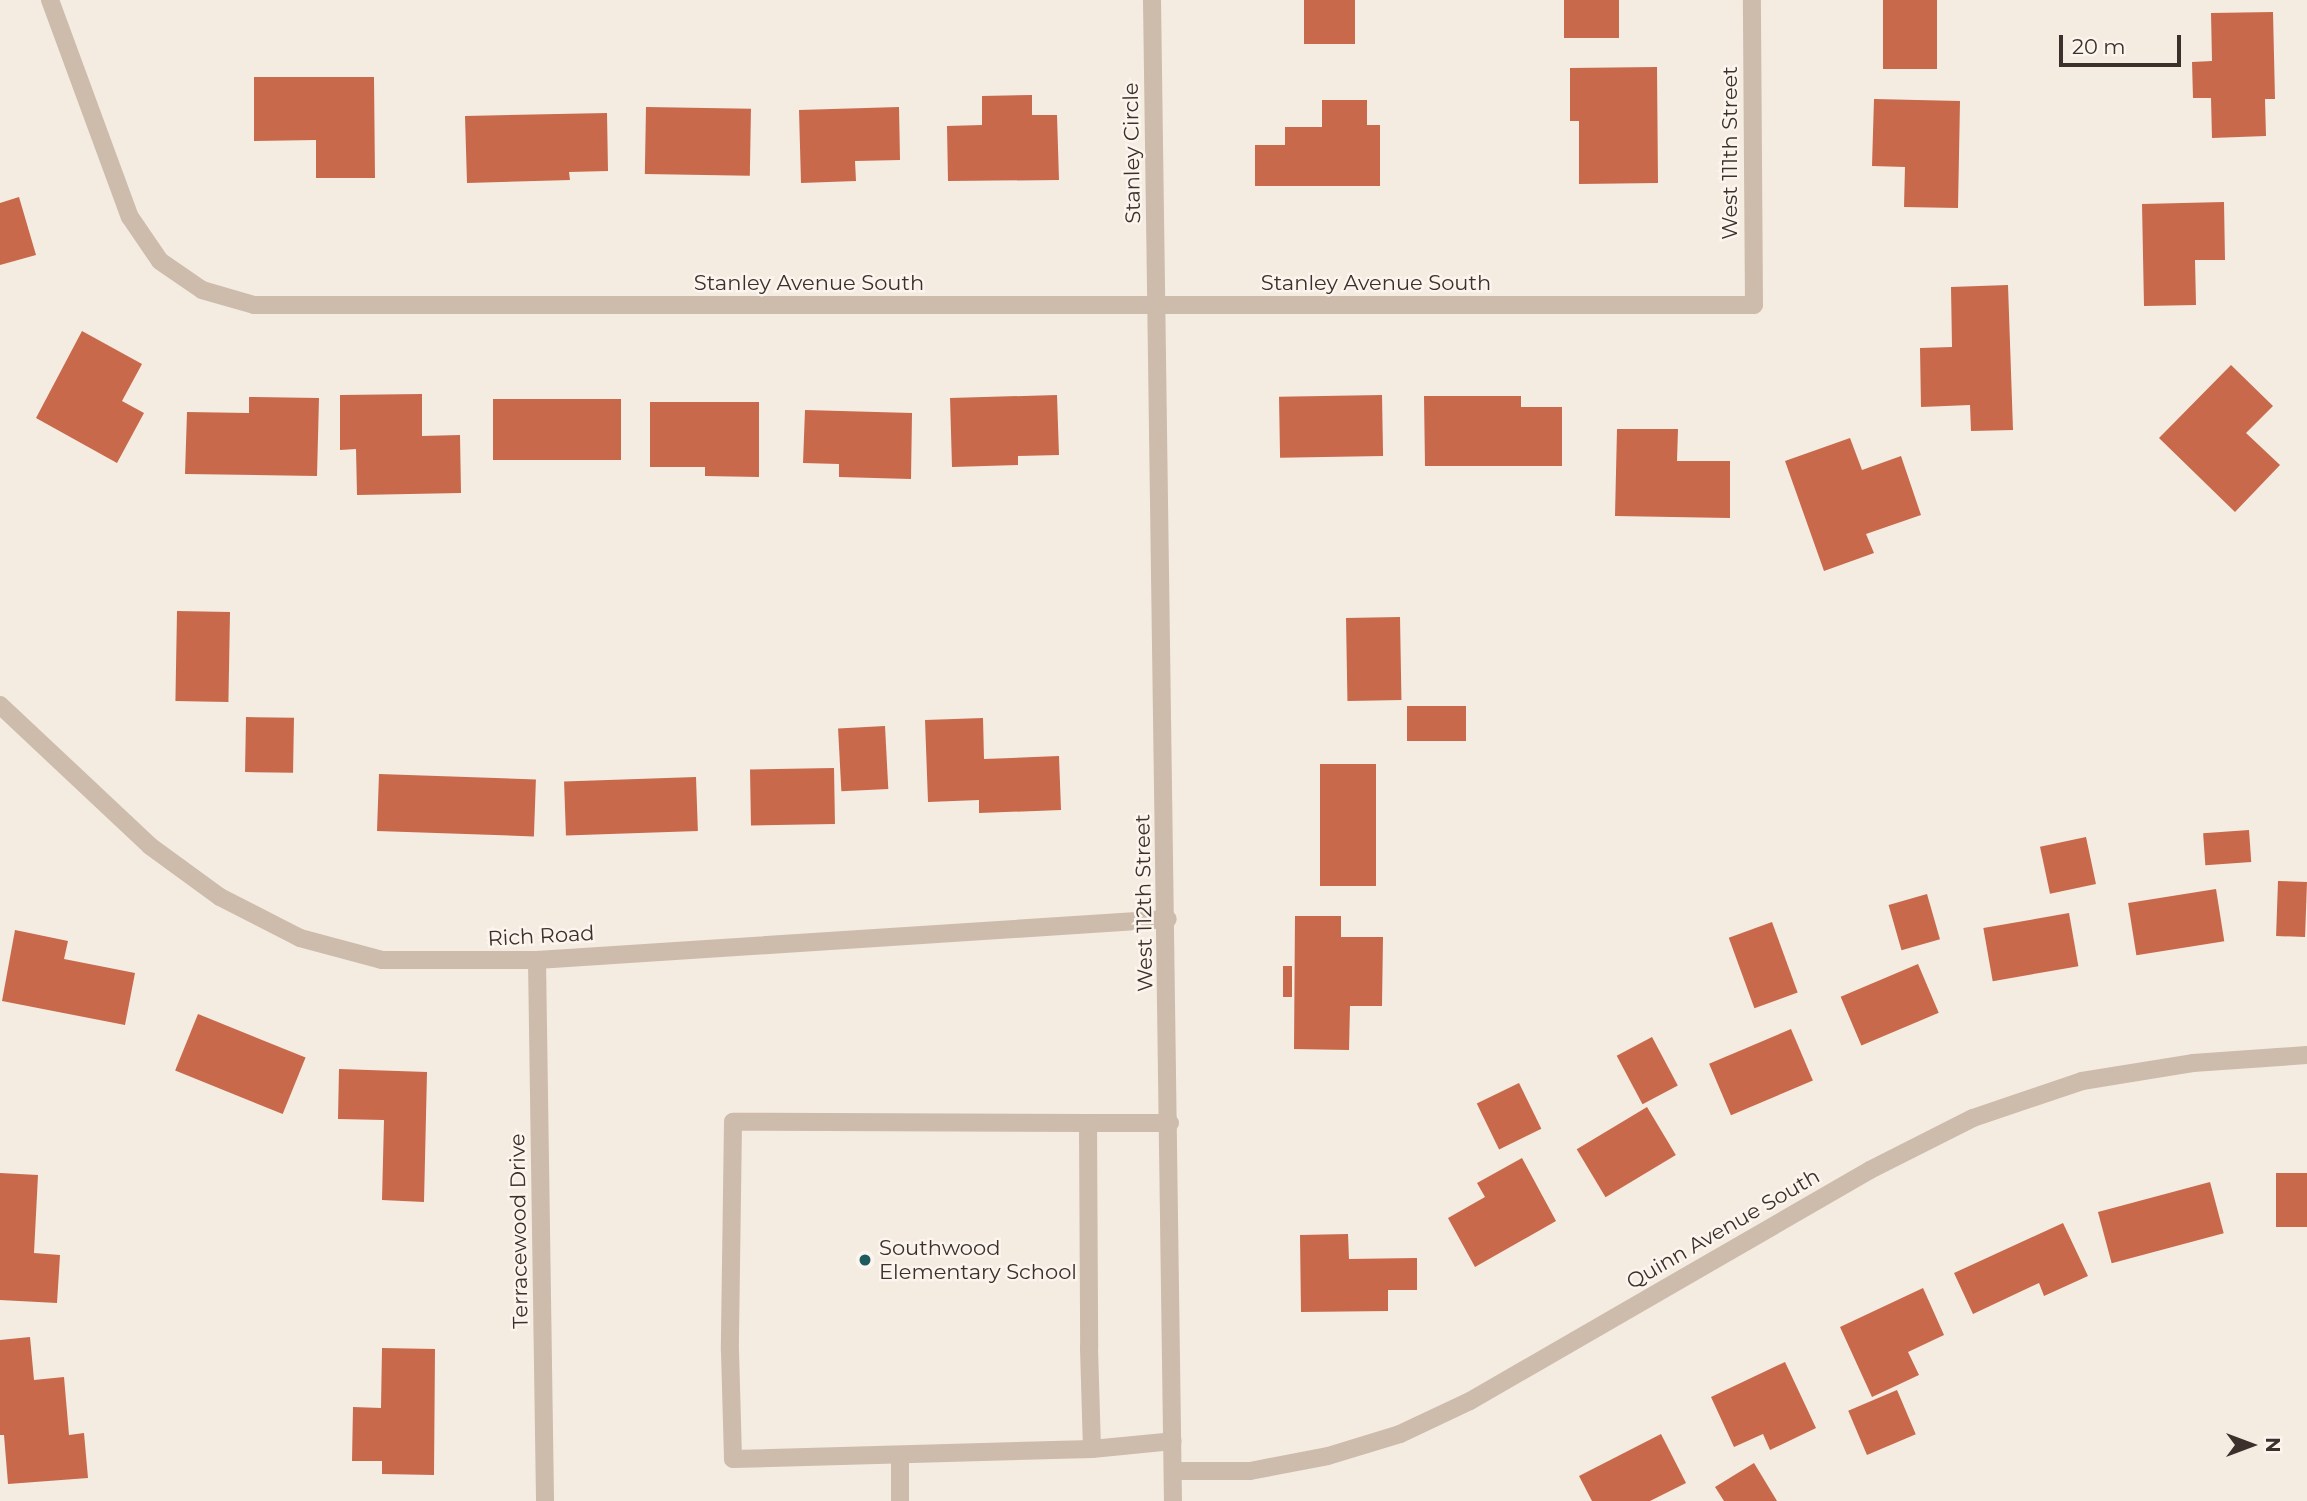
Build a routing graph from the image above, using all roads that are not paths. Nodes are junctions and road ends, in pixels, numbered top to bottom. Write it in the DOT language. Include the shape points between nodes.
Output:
graph roads {
  1 [pos="51,0"];
  2 [pos="1152,0"];
  3 [pos="1752,0"];
  4 [pos="1157,305"];
  5 [pos="1754,305"];
  6 [pos="0,705"];
  7 [pos="1168,919"];
  8 [pos="537,960"];
  9 [pos="2307,1055"];
  10 [pos="1088,1123"];
  11 [pos="1170,1123"];
  12 [pos="1173,1441"];
  13 [pos="1092,1449"];
  14 [pos="900,1456"];
  15 [pos="1173,1471"];
  16 [pos="545,1501"];
  17 [pos="901,1501"];
  18 [pos="1174,1501"];
  1 -- 4 [label="street, Stanley Avenue South" via="130,217 171,268 202,290 254,305"];
  2 -- 4 [label="street, Stanley Circle"];
  3 -- 5 [label="street, West 111th Street"];
  4 -- 5 [label="street, Stanley Avenue South"];
  4 -- 7 [label="street, West 112th Street"];
  6 -- 8 [label="street, Rich Road" via="150,846 220,897 300,938 382,960"];
  7 -- 8 [label="street, Rich Road"];
  7 -- 11 [label="street, West 112th Street"];
  8 -- 16 [label="street, Terracewood Drive"];
  9 -- 15 [label="street, Quinn Avenue South" via="2193,1063 2082,1081 1973,1118 1870,1170 1470,1401 1400,1434 1328,1456 1250,1471"];
  10 -- 11 [label="street"];
  10 -- 13 [label="street"];
  10 -- 14 [label="street" via="733,1122 733,1459"];
  11 -- 12 [label="street, West 112th Street"];
  12 -- 13 [label="street"];
  12 -- 15 [label="street, West 112th Street"];
  13 -- 14 [label="street"];
  14 -- 17 [label="street"];
  15 -- 18 [label="street, West 112th Street"];
}
